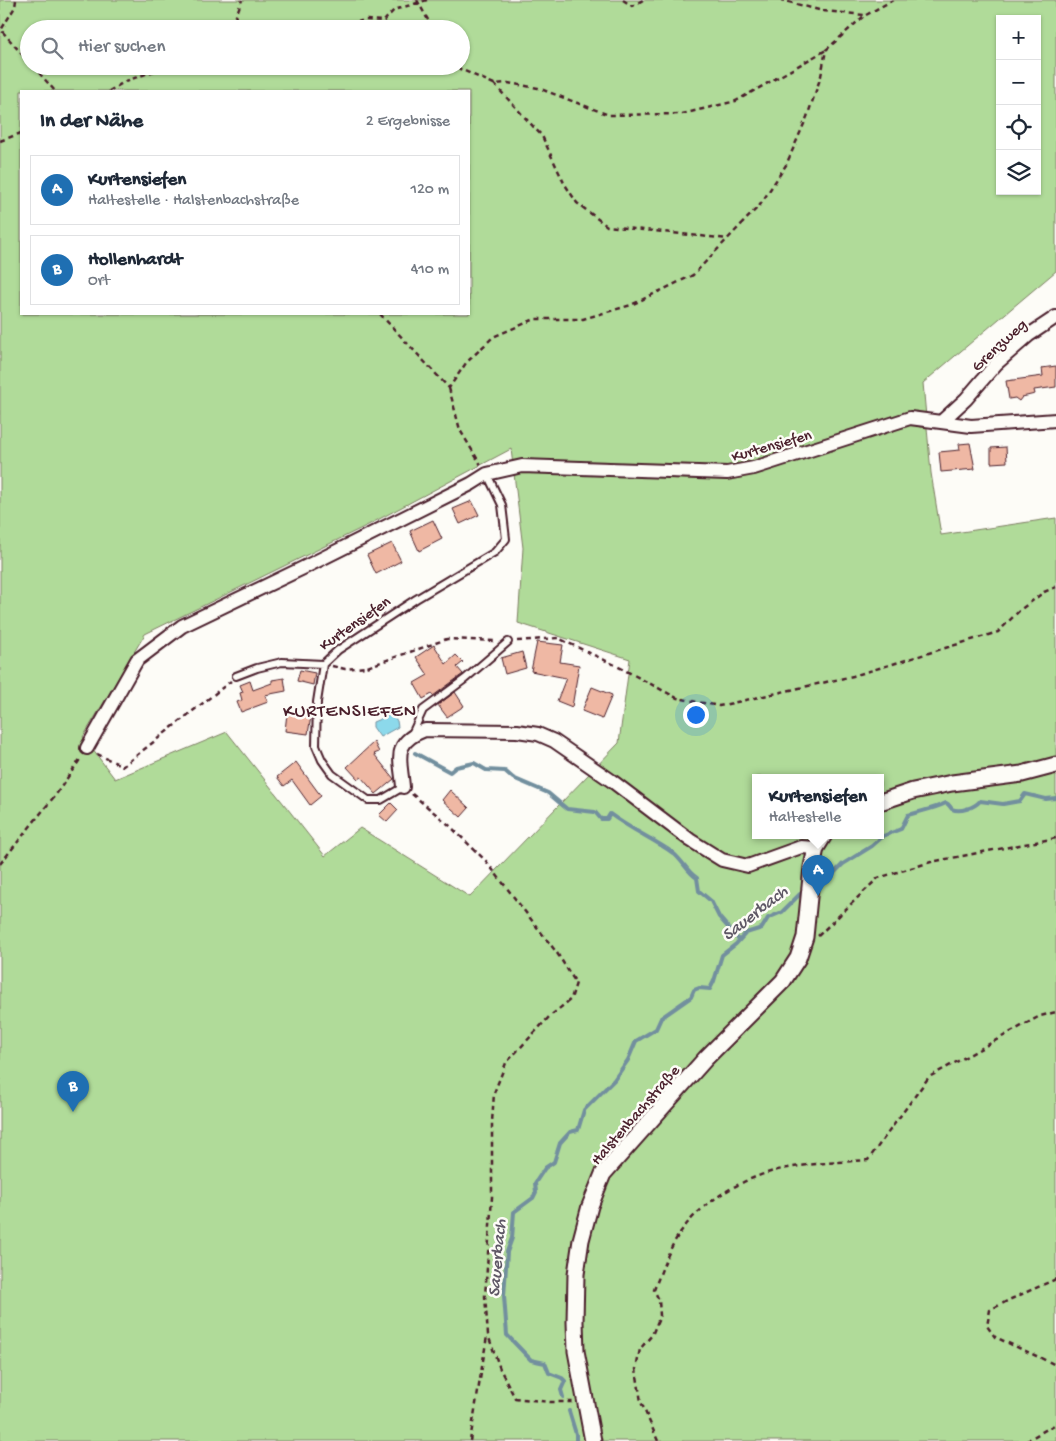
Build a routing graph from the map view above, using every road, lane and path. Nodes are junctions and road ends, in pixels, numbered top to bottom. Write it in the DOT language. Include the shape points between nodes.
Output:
graph roads {
  1 [pos="16,0"];
  2 [pos="242,0"];
  3 [pos="427,0"];
  4 [pos="623,0"];
  5 [pos="643,0"];
  6 [pos="781,0"];
  7 [pos="893,0"];
  8 [pos="418,2"];
  9 [pos="866,15"];
  10 [pos="234,20"];
  11 [pos="385,20"];
  12 [pos="428,20"];
  13 [pos="826,50"];
  14 [pos="20,52"];
  15 [pos="470,73"];
  16 [pos="41,75"];
  17 [pos="143,75"];
  18 [pos="494,84"];
  19 [pos="54,90"];
  20 [pos="111,90"];
  21 [pos="20,133"];
  22 [pos="0,141"];
  23 [pos="729,239"];
  24 [pos="381,315"];
  25 [pos="1056,317"];
  26 [pos="449,388"];
  27 [pos="1056,420"];
  28 [pos="941,422"];
  29 [pos="487,474"];
  30 [pos="1056,588"];
  31 [pos="508,642"];
  32 [pos="323,664"];
  33 [pos="236,676"];
  34 [pos="411,735"];
  35 [pos="87,748"];
  36 [pos="1056,765"];
  37 [pos="403,787"];
  38 [pos="884,801"];
  39 [pos="1056,838"];
  40 [pos="822,839"];
  41 [pos="816,848"];
  42 [pos="0,864"];
  43 [pos="805,937"];
  44 [pos="1056,1012"];
  45 [pos="1056,1279"];
  46 [pos="488,1335"];
  47 [pos="1056,1365"];
  48 [pos="585,1402"];
  49 [pos="1056,1424"];
  50 [pos="470,1441"];
  51 [pos="594,1441"];
  52 [pos="658,1441"];
  53 [pos="1026,1441"];
  1 -- 14 [label="path" via="1,30"];
  2 -- 10 [label="path"];
  3 -- 8 [label="path"];
  4 -- 5 [label="path" via="632,6"];
  6 -- 9 [label="path" via="823,11"];
  7 -- 9 [label="path"];
  8 -- 11 [label="path" via="394,10"];
  8 -- 12 [label="path"];
  9 -- 13 [label="path"];
  13 -- 18 [label="path" via="736,102 682,114 609,115 538,88"];
  13 -- 23 [label="path" via="821,76 786,165 760,205"];
  15 -- 18 [label="path"];
  16 -- 19 [label="path"];
  17 -- 20 [label="path"];
  18 -- 23 [label="path" via="542,136 577,203 607,226"];
  21 -- 22 [label="path"];
  23 -- 26 [label="path" via="693,275 632,305 583,319 535,319 494,336 466,362"];
  24 -- 26 [label="path"];
  25 -- 28 [label="street, Grenzweg" via="996,364"];
  26 -- 29 [label="path" via="460,430"];
  27 -- 28 [label="street, Kurtensiefen" via="971,426"];
  28 -- 29 [label="street, Kurtensiefen" via="910,418 754,468 726,473 522,466"];
  29 -- 32 [label="lane, Kurtensiefen" via="502,505 506,538 495,552 416,599 338,650"];
  29 -- 35 [label="street, Kurtensiefen" via="182,626 136,660"];
  30 -- 31 [label="path" via="1044,592 1020,610 998,632 853,676 719,706 677,698 558,638"];
  31 -- 32 [label="path" via="447,638 367,667 345,669"];
  31 -- 34 [label="lane" via="423,710"];
  32 -- 33 [label="lane" via="282,662"];
  32 -- 37 [label="lane, Kurtensiefen" via="317,702 316,746 322,760 332,774 368,800 381,800"];
  33 -- 35 [label="path" via="124,766"];
  34 -- 37 [label="street" via="401,750 399,764"];
  34 -- 41 [label="street" via="425,730 538,734 554,741 722,860 748,866 801,847"];
  35 -- 42 [label="path" via="56,794"];
  36 -- 38 [label="street" via="1022,774 913,791"];
  37 -- 46 [label="path" via="486,861 557,953 576,983 571,999 549,1017 506,1063 494,1093 492,1197 485,1296"];
  39 -- 43 [label="path" via="931,862 878,878 817,936"];
  40 -- 41 [label="street"];
  41 -- 43 [label="street, Halstenbachstraße"];
  43 -- 48 [label="street, Halstenbachstraße" via="798,958 783,981 706,1058 603,1174 583,1231 576,1274 576,1351"];
  44 -- 52 [label="path" via="1040,1016 929,1077 868,1160 787,1168 746,1181 708,1202 685,1226 664,1262 654,1290 659,1300 660,1316 652,1335 640,1349 636,1369 641,1402"];
  45 -- 47 [label="path" via="990,1310 987,1326 995,1337"];
  46 -- 48 [label="path" via="515,1398"];
  46 -- 50 [label="path"];
  48 -- 51 [label="street, Halstenbachstraße"];
  49 -- 53 [label="path"];
}
